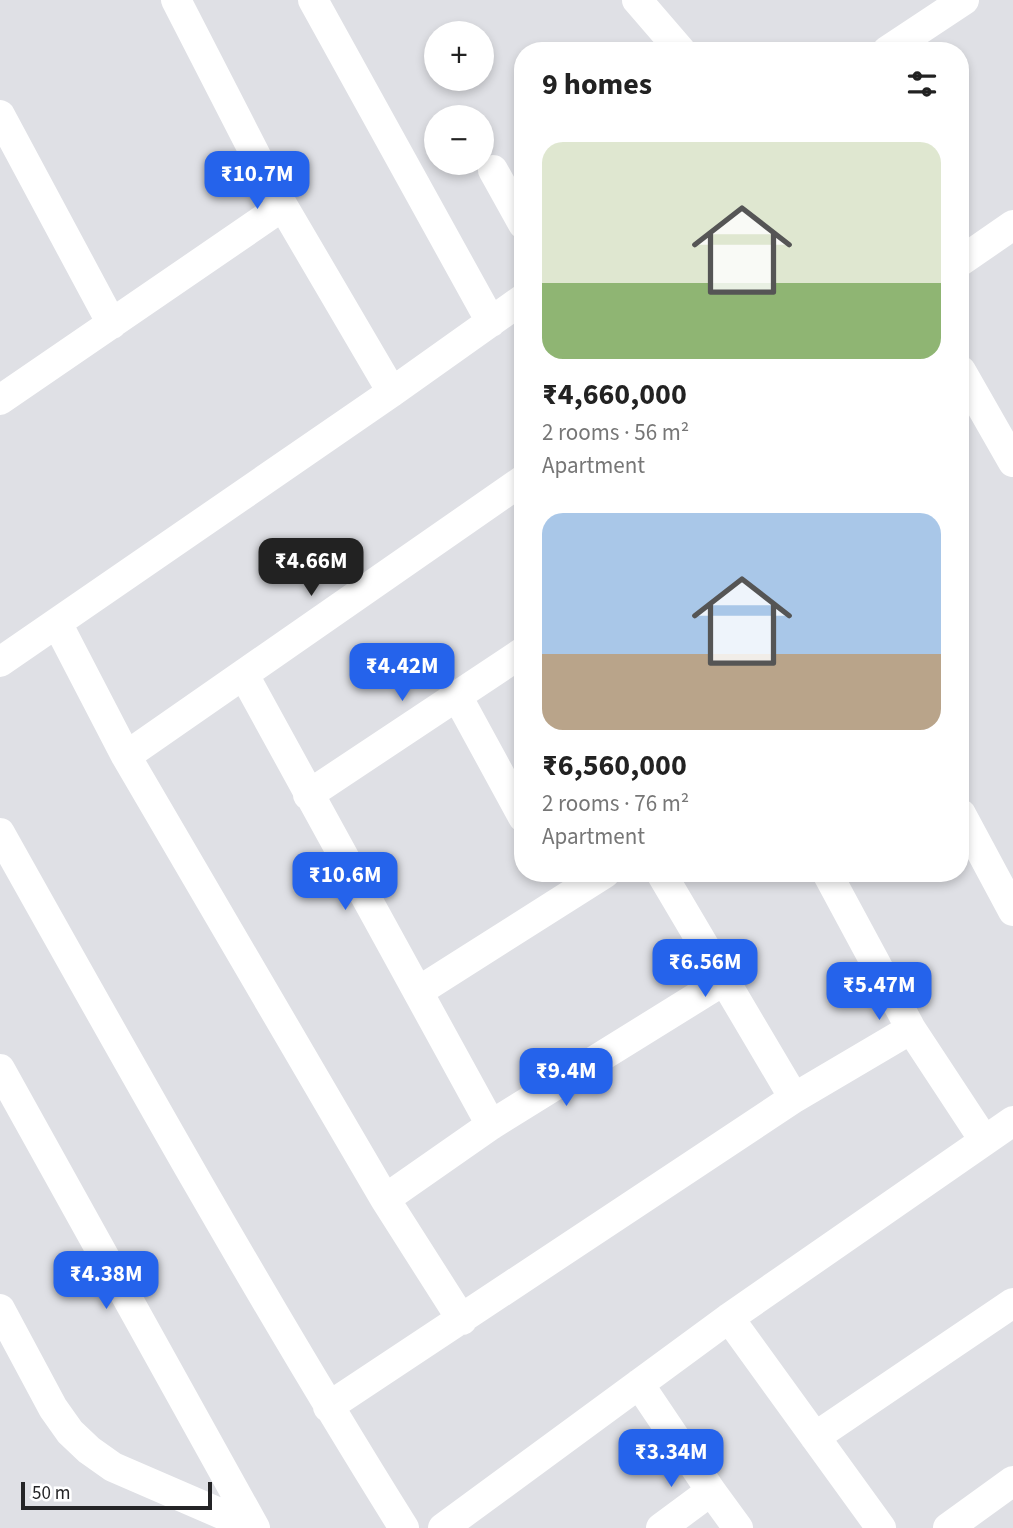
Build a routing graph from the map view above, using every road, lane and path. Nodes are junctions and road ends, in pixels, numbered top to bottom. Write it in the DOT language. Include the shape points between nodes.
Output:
graph roads {
  1 [pos="176,0"];
  2 [pos="637,0"];
  3 [pos="964,0"];
  4 [pos="325,5"];
  5 [pos="673,42"];
  6 [pos="901,42"];
  7 [pos="0,115"];
  8 [pos="494,172"];
  9 [pos="283,206"];
  10 [pos="514,208"];
  11 [pos="1013,225"];
  12 [pos="969,255"];
  13 [pos="514,305"];
  14 [pos="491,322"];
  15 [pos="112,324"];
  16 [pos="969,385"];
  17 [pos="392,392"];
  18 [pos="1,395"];
  19 [pos="1013,462"];
  20 [pos="514,486"];
  21 [pos="57,624"];
  22 [pos="514,658"];
  23 [pos="0,662"];
  24 [pos="244,676"];
  25 [pos="457,696"];
  26 [pos="126,756"];
  27 [pos="308,795"];
  28 [pos="514,800"];
  29 [pos="969,824"];
  30 [pos="0,833"];
  31 [pos="1004,868"];
  32 [pos="666,882"];
  33 [pos="832,882"];
  34 [pos="561,885"];
  35 [pos="1013,911"];
  36 [pos="723,981"];
  37 [pos="419,991"];
  38 [pos="911,1029"];
  39 [pos="0,1069"];
  40 [pos="794,1098"];
  41 [pos="1013,1121"];
  42 [pos="491,1125"];
  43 [pos="984,1140"];
  44 [pos="385,1199"];
  45 [pos="1013,1303"];
  46 [pos="0,1309"];
  47 [pos="729,1318"];
  48 [pos="462,1320"];
  49 [pos="639,1384"];
  50 [pos="328,1407"];
  51 [pos="815,1437"];
  52 [pos="1013,1481"];
  53 [pos="711,1491"];
  54 [pos="255,1528"];
  55 [pos="404,1528"];
  56 [pos="443,1528"];
  57 [pos="661,1528"];
  58 [pos="738,1528"];
  59 [pos="881,1528"];
  60 [pos="948,1528"];
  1 -- 9 [label="street"];
  2 -- 5 [label="street"];
  3 -- 6 [label="street"];
  4 -- 14 [label="street"];
  7 -- 15 [label="street"];
  8 -- 10 [label="street"];
  9 -- 15 [label="street"];
  9 -- 17 [label="street"];
  11 -- 12 [label="street"];
  13 -- 14 [label="street"];
  14 -- 17 [label="street"];
  15 -- 18 [label="street"];
  16 -- 19 [label="street"];
  17 -- 21 [label="street"];
  20 -- 24 [label="street"];
  21 -- 23 [label="street"];
  21 -- 26 [label="street"];
  22 -- 25 [label="street"];
  24 -- 26 [label="street"];
  24 -- 27 [label="street"];
  25 -- 27 [label="street"];
  25 -- 28 [label="street"];
  26 -- 44 [label="street"];
  27 -- 37 [label="street"];
  29 -- 31 [label="street"];
  30 -- 50 [label="street"];
  31 -- 35 [label="street"];
  32 -- 36 [label="street"];
  33 -- 38 [label="street"];
  34 -- 37 [label="street"];
  36 -- 40 [label="street"];
  36 -- 42 [label="street"];
  37 -- 42 [label="street"];
  38 -- 40 [label="street"];
  38 -- 43 [label="street"];
  39 -- 54 [label="street"];
  40 -- 48 [label="street"];
  41 -- 43 [label="street"];
  42 -- 44 [label="street"];
  43 -- 47 [label="street"];
  44 -- 48 [label="street"];
  45 -- 51 [label="street"];
  46 -- 54 [label="street" via="53,1408 89,1450 113,1467"];
  47 -- 49 [label="street"];
  47 -- 51 [label="street"];
  48 -- 50 [label="street"];
  49 -- 53 [label="street"];
  49 -- 56 [label="street"];
  50 -- 55 [label="street"];
  51 -- 59 [label="street"];
  52 -- 60 [label="street"];
  53 -- 57 [label="street"];
  53 -- 58 [label="street"];
}
